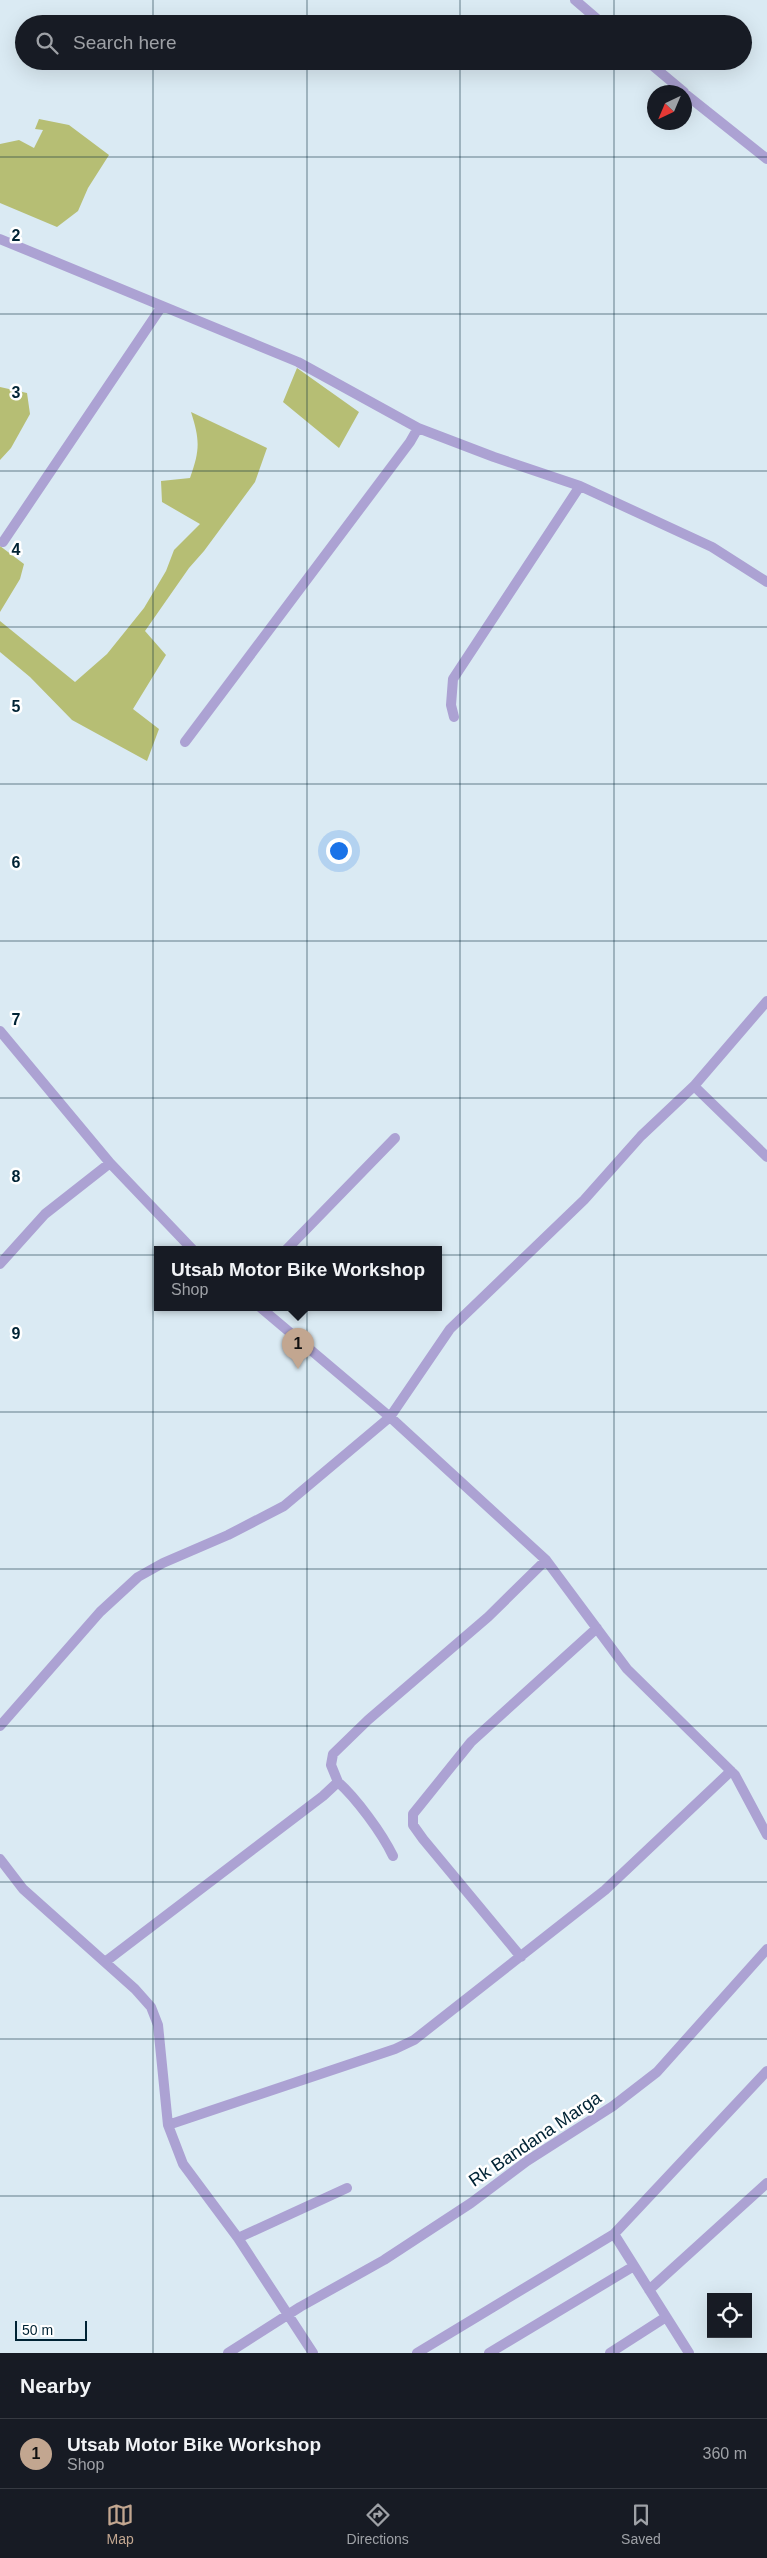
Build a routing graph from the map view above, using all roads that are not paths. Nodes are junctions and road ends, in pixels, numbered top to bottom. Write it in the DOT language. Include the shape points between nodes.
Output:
graph roads {
  1 [pos="575,0"];
  2 [pos="592,15"];
  3 [pos="657,70"];
  4 [pos="675,85"];
  5 [pos="692,99"];
  6 [pos="767,159"];
  7 [pos="0,239"];
  8 [pos="162,306"];
  9 [pos="418,428"];
  10 [pos="580,486"];
  11 [pos="3,542"];
  12 [pos="767,582"];
  13 [pos="454,716"];
  14 [pos="185,742"];
  15 [pos="767,1001"];
  16 [pos="0,1032"];
  17 [pos="694,1086"];
  18 [pos="396,1138"];
  19 [pos="767,1157"];
  20 [pos="110,1163"];
  21 [pos="189,1246"];
  22 [pos="290,1246"];
  23 [pos="0,1264"];
  24 [pos="265,1311"];
  25 [pos="390,1417"];
  26 [pos="546,1560"];
  27 [pos="597,1628"];
  28 [pos="0,1726"];
  29 [pos="731,1771"];
  30 [pos="338,1782"];
  31 [pos="767,1835"];
  32 [pos="393,1856"];
  33 [pos="0,1859"];
  34 [pos="767,1949"];
  35 [pos="521,1957"];
  36 [pos="105,1962"];
  37 [pos="767,2071"];
  38 [pos="168,2125"];
  39 [pos="767,2183"];
  40 [pos="347,2188"];
  41 [pos="614,2234"];
  42 [pos="238,2238"];
  43 [pos="634,2266"];
  44 [pos="649,2290"];
  45 [pos="289,2315"];
  46 [pos="666,2317"];
  47 [pos="228,2353"];
  48 [pos="313,2353"];
  49 [pos="416,2353"];
  50 [pos="489,2353"];
  51 [pos="610,2353"];
  52 [pos="688,2353"];
  1 -- 2 [label="street"];
  3 -- 4 [label="street"];
  5 -- 6 [label="street"];
  7 -- 8 [label="street"];
  8 -- 9 [label="street" via="298,362"];
  8 -- 11 [label="street"];
  9 -- 10 [label="street" via="494,458"];
  9 -- 14 [label="street"];
  10 -- 12 [label="street" via="712,547"];
  10 -- 13 [label="street" via="453,680 451,705"];
  15 -- 17 [label="street"];
  16 -- 20 [label="street"];
  17 -- 19 [label="street"];
  17 -- 25 [label="street" via="641,1136 584,1200 450,1329"];
  18 -- 22 [label="street"];
  20 -- 21 [label="street"];
  20 -- 23 [label="street" via="45,1214"];
  24 -- 25 [label="street"];
  25 -- 26 [label="street"];
  25 -- 28 [label="street" via="284,1506 138,1577 100,1612"];
  26 -- 27 [label="street"];
  26 -- 30 [label="street" via="488,1617 333,1754 331,1765"];
  27 -- 29 [label="street" via="627,1669"];
  27 -- 35 [label="street" via="471,1742 413,1814 413,1825 423,1839"];
  29 -- 31 [label="street"];
  29 -- 35 [label="street" via="605,1890"];
  30 -- 32 [label="street" via="352,1794"];
  30 -- 36 [label="street" via="324,1796"];
  33 -- 36 [label="street" via="23,1889"];
  34 -- 45 [label="street, Rk Bandana Marga" via="657,2072 613,2106 384,2260"];
  35 -- 38 [label="street" via="401,2046"];
  36 -- 38 [label="street" via="135,1989 158,2025"];
  37 -- 41 [label="street"];
  38 -- 42 [label="street" via="183,2164"];
  39 -- 44 [label="street"];
  40 -- 42 [label="street"];
  41 -- 43 [label="street"];
  41 -- 49 [label="street"];
  42 -- 45 [label="street"];
  43 -- 44 [label="street"];
  43 -- 50 [label="street"];
  44 -- 46 [label="street"];
  45 -- 47 [label="street, Rk Bandana Marga"];
  45 -- 48 [label="street"];
  46 -- 51 [label="street"];
  46 -- 52 [label="street"];
}
